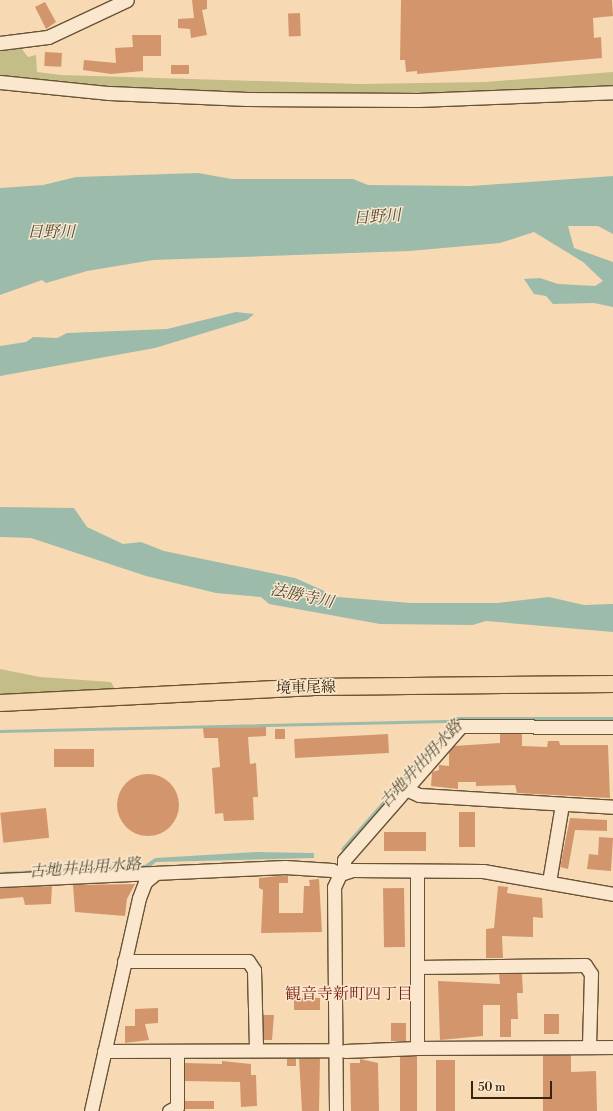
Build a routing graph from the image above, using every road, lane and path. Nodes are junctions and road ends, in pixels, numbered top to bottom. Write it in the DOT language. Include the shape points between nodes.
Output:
graph roads {
  1 [pos="127,0"];
  2 [pos="0,43"];
  3 [pos="0,82"];
  4 [pos="613,92"];
  5 [pos="613,684"];
  6 [pos="0,703"];
  7 [pos="613,726"];
  8 [pos="406,789"];
  9 [pos="562,804"];
  10 [pos="613,807"];
  11 [pos="417,870"];
  12 [pos="342,872"];
  13 [pos="155,874"];
  14 [pos="0,880"];
  15 [pos="549,882"];
  16 [pos="613,894"];
  17 [pos="124,961"];
  18 [pos="417,967"];
  19 [pos="613,1046"];
  20 [pos="589,1047"];
  21 [pos="417,1048"];
  22 [pos="256,1049"];
  23 [pos="340,1050"];
  24 [pos="104,1051"];
  25 [pos="177,1051"];
  26 [pos="175,1110"];
  27 [pos="91,1111"];
  28 [pos="336,1111"];
  1 -- 2 [label="street" via="48,37"];
  3 -- 4 [label="street" via="109,93 247,99 418,100"];
  5 -- 6 [label="main road, 境車尾線" via="315,687"];
  7 -- 8 [label="street" via="461,726"];
  8 -- 9 [label="street" via="419,795"];
  8 -- 12 [label="street" via="344,860"];
  9 -- 10 [label="street"];
  9 -- 15 [label="street"];
  11 -- 12 [label="street"];
  11 -- 15 [label="street" via="483,871"];
  11 -- 18 [label="street"];
  12 -- 13 [label="street" via="285,867"];
  12 -- 23 [label="street" via="334,887"];
  13 -- 14 [label="street"];
  13 -- 17 [label="street" via="145,882 139,898"];
  15 -- 16 [label="street"];
  17 -- 22 [label="street" via="248,960 254,970"];
  17 -- 24 [label="street"];
  18 -- 20 [label="street" via="585,965 591,974"];
  18 -- 21 [label="street"];
  19 -- 20 [label="street"];
  20 -- 21 [label="street"];
  21 -- 23 [label="street"];
  22 -- 23 [label="street"];
  22 -- 25 [label="street"];
  23 -- 28 [label="street"];
  24 -- 25 [label="street"];
  24 -- 27 [label="street"];
  25 -- 26 [label="street"];
}
